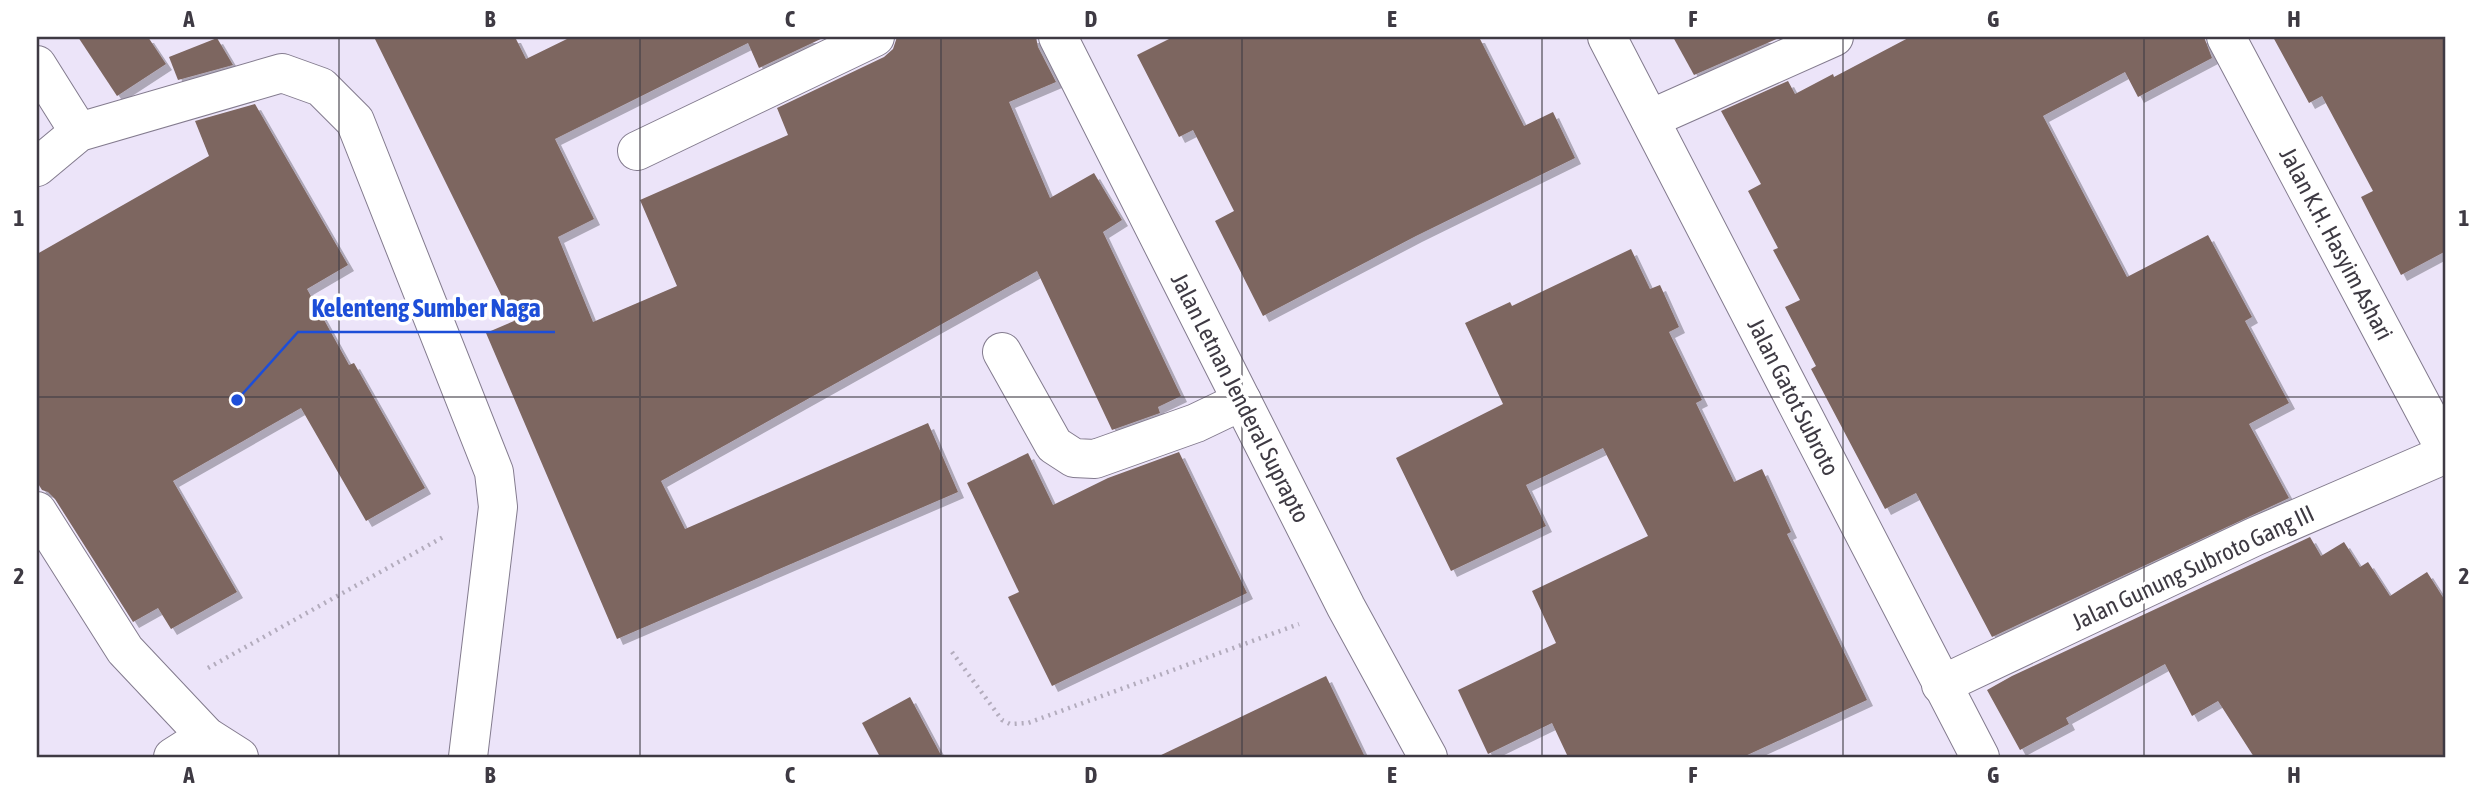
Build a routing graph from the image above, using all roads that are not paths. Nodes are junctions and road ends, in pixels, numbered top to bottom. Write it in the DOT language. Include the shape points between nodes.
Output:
graph roads {
  1 [pos="876,37"];
  2 [pos="1058,37"];
  3 [pos="1607,37"];
  4 [pos="1834,37"];
  5 [pos="2226,37"];
  6 [pos="37,65"];
  7 [pos="1650,119"];
  8 [pos="79,132"];
  9 [pos="637,151"];
  10 [pos="37,167"];
  11 [pos="1002,352"];
  12 [pos="1242,401"];
  13 [pos="2446,452"];
  14 [pos="37,511"];
  15 [pos="1941,685"];
  16 [pos="206,736"];
  17 [pos="173,757"];
  18 [pos="239,757"];
  19 [pos="468,757"];
  20 [pos="1428,757"];
  21 [pos="1980,757"];
  1 -- 9 [label="street"];
  2 -- 12 [label="street, Jalan Letnan Jenderal Suprapto"];
  3 -- 7 [label="street, Jalan Gatot Subroto"];
  4 -- 7 [label="street"];
  5 -- 13 [label="street, Jalan K.H. Hasyim Ashari"];
  6 -- 8 [label="street"];
  7 -- 15 [label="street, Jalan Gatot Subroto"];
  8 -- 10 [label="street"];
  8 -- 19 [label="street" via="282,73 321,87 355,121 494,472 498,507"];
  11 -- 12 [label="street" via="1054,445 1074,458 1095,459 1196,423"];
  12 -- 20 [label="street, Jalan Letnan Jenderal Suprapto"];
  13 -- 15 [label="street, Jalan Gunung Subroto Gang III"];
  14 -- 16 [label="street" via="125,650"];
  15 -- 21 [label="street, Jalan Gatot Subroto"];
  16 -- 17 [label="street"];
  16 -- 18 [label="street"];
}
